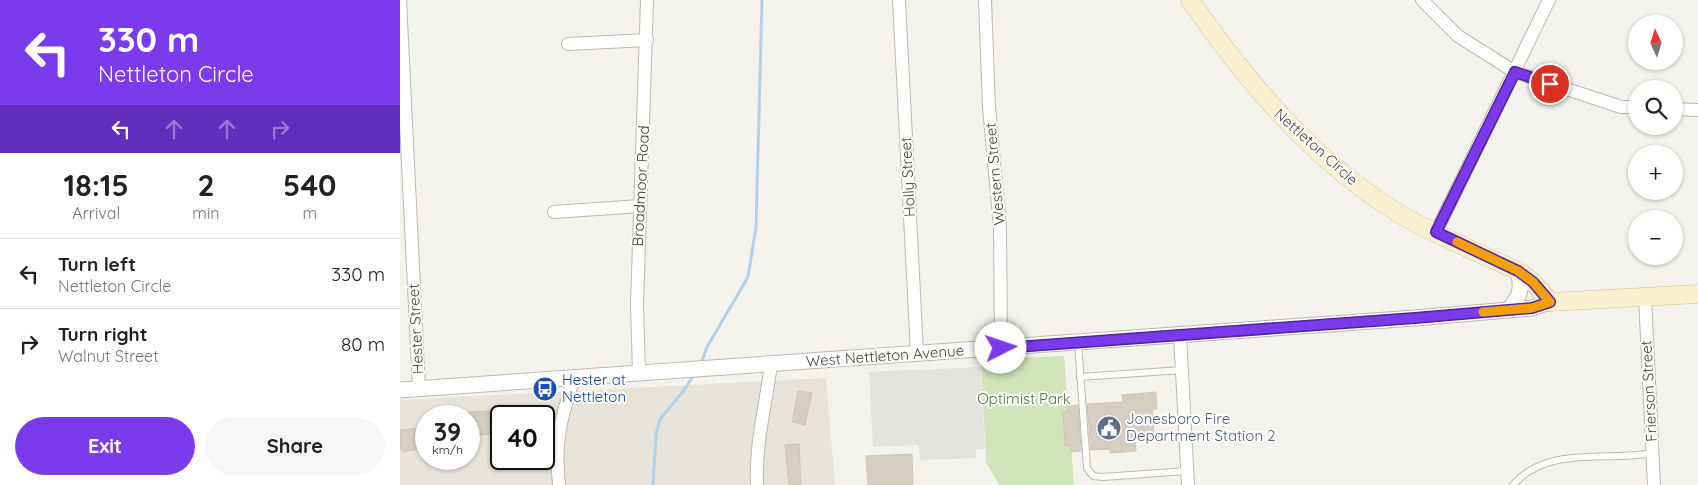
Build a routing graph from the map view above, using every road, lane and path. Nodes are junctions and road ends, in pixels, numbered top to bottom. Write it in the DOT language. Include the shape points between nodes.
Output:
graph roads {
  1 [pos="400,0"];
  2 [pos="648,0"];
  3 [pos="899,0"];
  4 [pos="985,0"];
  5 [pos="1190,0"];
  6 [pos="1422,0"];
  7 [pos="1549,0"];
  8 [pos="647,40"];
  9 [pos="568,44"];
  10 [pos="1515,72"];
  11 [pos="1628,107"];
  12 [pos="1683,109"];
  13 [pos="1698,110"];
  14 [pos="640,206"];
  15 [pos="554,212"];
  16 [pos="1436,232"];
  17 [pos="1518,271"];
  18 [pos="1698,294"];
  19 [pos="1645,297"];
  20 [pos="1550,302"];
  21 [pos="1508,310"];
  22 [pos="1180,334"];
  23 [pos="1078,342"];
  24 [pos="1001,348"];
  25 [pos="917,353"];
  26 [pos="771,364"];
  27 [pos="1182,370"];
  28 [pos="639,373"];
  29 [pos="574,377"];
  30 [pos="1080,377"];
  31 [pos="419,389"];
  32 [pos="400,390"];
  33 [pos="1652,453"];
  34 [pos="1187,471"];
  35 [pos="558,485"];
  36 [pos="757,485"];
  37 [pos="1188,485"];
  38 [pos="1513,485"];
  39 [pos="1654,485"];
  1 -- 31 [label="street, Hester Street"];
  2 -- 8 [label="street, Broadmoor Road"];
  3 -- 25 [label="street, Holly Street"];
  4 -- 24 [label="street, Western Street" via="989,107 1000,228"];
  5 -- 16 [label="main road, Nettleton Circle" via="1267,102 1297,134 1346,177 1399,213"];
  6 -- 10 [label="street" via="1458,36"];
  7 -- 10 [label="street"];
  8 -- 9 [label="street"];
  8 -- 14 [label="street, Broadmoor Road"];
  10 -- 11 [label="street"];
  10 -- 16 [label="street"];
  12 -- 13 [label="street"];
  14 -- 15 [label="street"];
  14 -- 28 [label="street, Broadmoor Road"];
  16 -- 17 [label="main road, Nettleton Circle"];
  17 -- 20 [label="main road, Nettleton Circle" via="1533,282"];
  17 -- 21 [label="street" via="1520,295"];
  18 -- 19 [label="main road, West Nettleton Avenue"];
  19 -- 20 [label="main road, West Nettleton Avenue"];
  19 -- 33 [label="street, Frierson Street"];
  20 -- 21 [label="street, West Nettleton Avenue" via="1532,308"];
  21 -- 22 [label="street, West Nettleton Avenue"];
  22 -- 23 [label="street, West Nettleton Avenue"];
  22 -- 27 [label="street"];
  23 -- 24 [label="street, West Nettleton Avenue"];
  23 -- 30 [label="lane"];
  24 -- 25 [label="street, West Nettleton Avenue"];
  25 -- 26 [label="street, West Nettleton Avenue"];
  26 -- 28 [label="street, West Nettleton Avenue"];
  26 -- 36 [label="street" via="758,437"];
  27 -- 30 [label="lane"];
  27 -- 34 [label="street"];
  28 -- 29 [label="street, West Nettleton Avenue"];
  29 -- 31 [label="street, West Nettleton Avenue"];
  29 -- 35 [label="street" via="556,442"];
  30 -- 34 [label="lane" via="1087,468 1093,476 1103,478"];
  31 -- 32 [label="street, West Nettleton Avenue"];
  33 -- 38 [label="lane" via="1551,461 1522,474"];
  33 -- 39 [label="street, Frierson Street"];
  34 -- 37 [label="street"];
}
